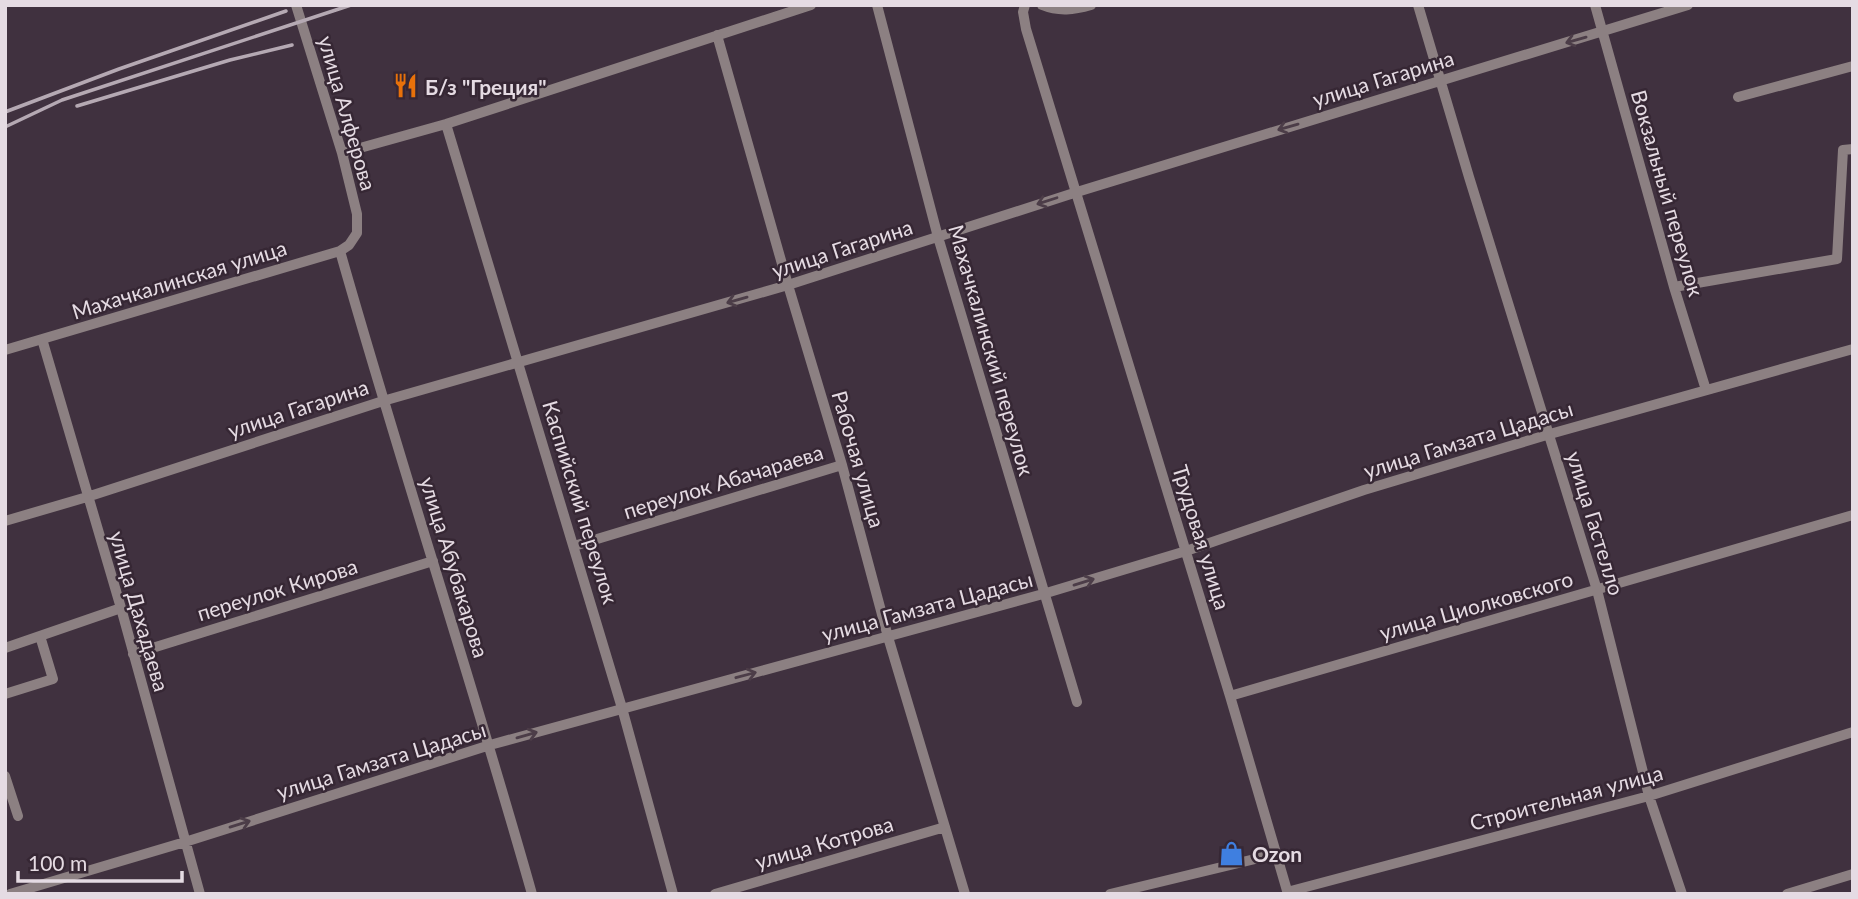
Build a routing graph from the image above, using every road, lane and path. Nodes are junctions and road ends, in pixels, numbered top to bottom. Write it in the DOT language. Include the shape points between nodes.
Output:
graph roads {
  1 [pos="296,5"];
  2 [pos="811,5"];
  3 [pos="877,5"];
  4 [pos="1025,5"];
  5 [pos="1042,5"];
  6 [pos="1091,5"];
  7 [pos="1418,5"];
  8 [pos="1595,5"];
  9 [pos="1688,5"];
  10 [pos="1604,32"];
  11 [pos="717,35"];
  12 [pos="1853,66"];
  13 [pos="1440,80"];
  14 [pos="1738,97"];
  15 [pos="446,124"];
  16 [pos="1853,149"];
  17 [pos="342,153"];
  18 [pos="1077,192"];
  19 [pos="938,237"];
  20 [pos="340,251"];
  21 [pos="788,285"];
  22 [pos="1674,287"];
  23 [pos="42,340"];
  24 [pos="1853,349"];
  25 [pos="5,350"];
  26 [pos="519,363"];
  27 [pos="1706,390"];
  28 [pos="383,401"];
  29 [pos="1550,434"];
  30 [pos="842,465"];
  31 [pos="87,497"];
  32 [pos="1853,515"];
  33 [pos="5,521"];
  34 [pos="574,546"];
  35 [pos="1186,551"];
  36 [pos="433,561"];
  37 [pos="1597,590"];
  38 [pos="1043,594"];
  39 [pos="121,608"];
  40 [pos="40,636"];
  41 [pos="888,637"];
  42 [pos="5,648"];
  43 [pos="133,654"];
  44 [pos="5,694"];
  45 [pos="1230,696"];
  46 [pos="1077,702"];
  47 [pos="622,708"];
  48 [pos="1853,732"];
  49 [pos="490,746"];
  50 [pos="5,776"];
  51 [pos="1649,796"];
  52 [pos="18,816"];
  53 [pos="945,827"];
  54 [pos="185,842"];
  55 [pos="1276,854"];
  56 [pos="1853,874"];
  57 [pos="1288,893"];
  58 [pos="10,894"];
  59 [pos="200,894"];
  60 [pos="532,894"];
  61 [pos="673,894"];
  62 [pos="715,894"];
  63 [pos="965,894"];
  64 [pos="1110,894"];
  65 [pos="1682,894"];
  66 [pos="1787,894"];
  1 -- 17 [label="street, улица Алферова"];
  2 -- 11 [label="street"];
  3 -- 19 [label="street, Махачкалинский переулок"];
  4 -- 18 [label="street, Трудовая улица" via="1026,29"];
  5 -- 6 [label="street" via="1053,10"];
  7 -- 13 [label="street, улица Гастелло"];
  8 -- 10 [label="street, Вокзальный переулок"];
  9 -- 10 [label="street, улица Гагарина"];
  10 -- 13 [label="street, улица Гагарина, one-way"];
  10 -- 22 [label="street, Вокзальный переулок"];
  11 -- 15 [label="street"];
  11 -- 21 [label="street, Рабочая улица"];
  12 -- 14 [label="street"];
  13 -- 18 [label="street, улица Гагарина, one-way"];
  13 -- 29 [label="street, улица Гастелло"];
  15 -- 17 [label="street"];
  15 -- 26 [label="street, Каспийский переулок"];
  16 -- 22 [label="street" via="1843,150 1837,259"];
  17 -- 20 [label="street, улица Алферова" via="357,214 357,233"];
  18 -- 19 [label="street, улица Гагарина, one-way"];
  18 -- 35 [label="street, Трудовая улица"];
  19 -- 21 [label="street, улица Гагарина"];
  19 -- 38 [label="street, Махачкалинский переулок"];
  20 -- 23 [label="street, Махачкалинская улица"];
  20 -- 28 [label="street, улица Абубакарова"];
  21 -- 26 [label="street, улица Гагарина, one-way"];
  21 -- 30 [label="street, Рабочая улица"];
  22 -- 27 [label="street, Вокзальный переулок"];
  23 -- 25 [label="street, Махачкалинская улица"];
  23 -- 31 [label="street, улица Дахадаева"];
  24 -- 27 [label="street, улица Гамзата Цадасы"];
  26 -- 28 [label="street, улица Гагарина"];
  26 -- 34 [label="street, Каспийский переулок"];
  27 -- 29 [label="street, улица Гамзата Цадасы"];
  28 -- 31 [label="street, улица Гагарина"];
  28 -- 36 [label="street, улица Абубакарова"];
  29 -- 35 [label="street, улица Гамзата Цадасы" via="1364,490"];
  29 -- 37 [label="street, улица Гастелло"];
  30 -- 34 [label="street, переулок Абачараева"];
  30 -- 41 [label="street, Рабочая улица"];
  31 -- 33 [label="street, улица Гагарина"];
  31 -- 39 [label="street, улица Дахадаева"];
  32 -- 37 [label="street, улица Циолковского"];
  34 -- 47 [label="street, Каспийский переулок"];
  38 -- 35 [label="street, улица Гамзата Цадасы, one-way"];
  35 -- 45 [label="street, Трудовая улица"];
  36 -- 43 [label="street, переулок Кирова"];
  36 -- 49 [label="street, улица Абубакарова"];
  37 -- 45 [label="street, улица Циолковского"];
  37 -- 51 [label="street, улица Гастелло"];
  38 -- 41 [label="street, улица Гамзата Цадасы"];
  38 -- 46 [label="street, Махачкалинский переулок"];
  39 -- 40 [label="street"];
  39 -- 43 [label="street, улица Дахадаева"];
  40 -- 42 [label="street"];
  40 -- 44 [label="street" via="53,679"];
  47 -- 41 [label="street, улица Гамзата Цадасы, one-way"];
  41 -- 53 [label="street, Рабочая улица"];
  43 -- 54 [label="street, улица Дахадаева"];
  45 -- 55 [label="street, Трудовая улица"];
  49 -- 47 [label="street, улица Гамзата Цадасы, one-way"];
  47 -- 61 [label="street, Каспийский переулок"];
  48 -- 51 [label="street, Строительная улица"];
  54 -- 49 [label="street, улица Гамзата Цадасы, one-way"];
  49 -- 60 [label="street, улица Абубакарова"];
  50 -- 52 [label="street"];
  51 -- 57 [label="street, Строительная улица"];
  51 -- 65 [label="street, улица Гастелло"];
  53 -- 62 [label="street, улица Котрова"];
  53 -- 63 [label="street, Рабочая улица"];
  54 -- 58 [label="street, улица Гамзата Цадасы"];
  54 -- 59 [label="street, улица Дахадаева"];
  55 -- 57 [label="street, Трудовая улица"];
  55 -- 64 [label="street"];
  56 -- 66 [label="street"];
}
